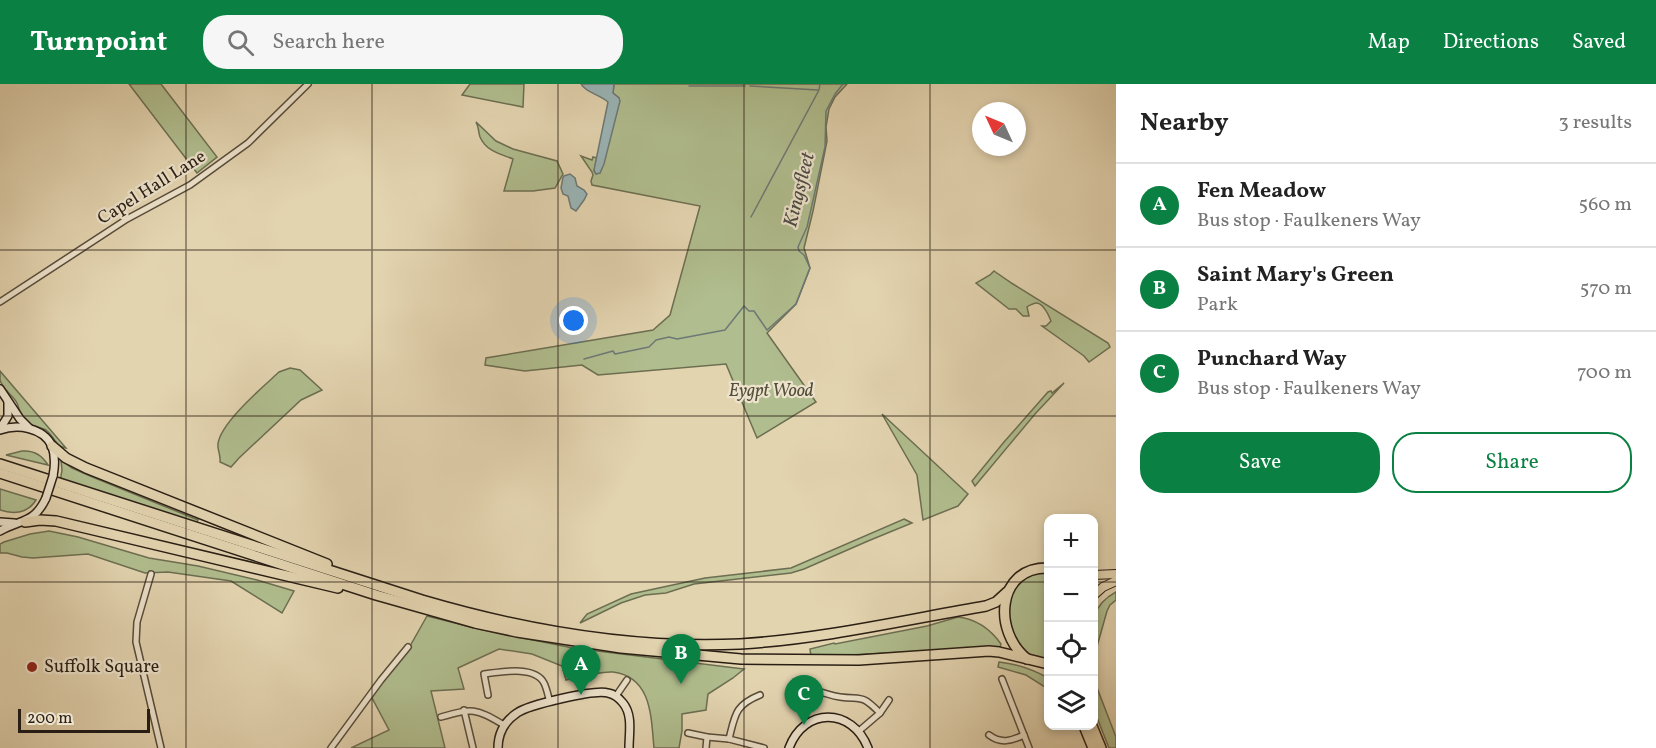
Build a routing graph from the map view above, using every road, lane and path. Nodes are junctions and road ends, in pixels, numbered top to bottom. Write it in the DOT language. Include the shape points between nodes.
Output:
graph roads {
  1 [pos="308,84"];
  2 [pos="0,302"];
  3 [pos="0,389"];
  4 [pos="7,399"];
  5 [pos="28,428"];
  6 [pos="0,430"];
  7 [pos="52,446"];
  8 [pos="0,464"];
  9 [pos="0,473"];
  10 [pos="0,522"];
  11 [pos="23,523"];
  12 [pos="0,531"];
  13 [pos="1044,568"];
  14 [pos="151,574"];
  15 [pos="1116,574"];
  16 [pos="1098,575"];
  17 [pos="356,579"];
  18 [pos="1116,581"];
  19 [pos="1098,591"];
  20 [pos="1007,592"];
  21 [pos="376,595"];
  22 [pos="419,604"];
  23 [pos="436,609"];
  24 [pos="408,647"];
  25 [pos="1029,660"];
  26 [pos="1044,663"];
  27 [pos="1002,679"];
  28 [pos="627,680"];
  29 [pos="806,693"];
  30 [pos="488,694"];
  31 [pos="760,695"];
  32 [pos="616,696"];
  33 [pos="889,700"];
  34 [pos="550,702"];
  35 [pos="464,710"];
  36 [pos="880,713"];
  37 [pos="441,717"];
  38 [pos="504,725"];
  39 [pos="1086,730"];
  40 [pos="1094,730"];
  41 [pos="859,731"];
  42 [pos="688,733"];
  43 [pos="989,735"];
  44 [pos="1024,735"];
  45 [pos="707,737"];
  46 [pos="729,739"];
  47 [pos="161,748"];
  48 [pos="331,748"];
  49 [pos="473,748"];
  50 [pos="498,748"];
  51 [pos="629,748"];
  52 [pos="706,748"];
  53 [pos="764,748"];
  54 [pos="789,748"];
  55 [pos="868,748"];
  56 [pos="1029,748"];
  57 [pos="1093,748"];
  58 [pos="1101,748"];
  1 -- 2 [label="street, Capel Hall Lane" via="248,143 190,185 128,219"];
  3 -- 4 [label="street"];
  4 -- 5 [label="street"];
  4 -- 6 [label="street" via="8,416"];
  5 -- 6 [label="street"];
  5 -- 7 [label="street"];
  7 -- 11 [label="street, bridge" via="55,465 46,498 42,507"];
  7 -- 17 [label="highway" via="86,468"];
  8 -- 17 [label="highway"];
  9 -- 21 [label="highway"];
  10 -- 11 [label="street"];
  11 -- 12 [label="street"];
  11 -- 21 [label="highway" via="56,520"];
  13 -- 20 [label="highway" via="1021,575"];
  14 -- 47 [label="street" via="137,622 136,642"];
  15 -- 16 [label="main road"];
  17 -- 22 [label="highway"];
  18 -- 19 [label="main road"];
  20 -- 23 [label="highway" via="986,606 788,639 713,645 564,633"];
  20 -- 25 [label="highway" via="1005,610 1010,636 1017,651"];
  21 -- 22 [label="highway"];
  22 -- 23 [label="highway"];
  23 -- 25 [label="highway" via="475,623 564,640 681,655 838,661 989,651"];
  24 -- 48 [label="street"];
  25 -- 26 [label="highway"];
  27 -- 44 [label="street"];
  28 -- 32 [label="street"];
  29 -- 36 [label="street" via="860,698"];
  30 -- 34 [label="street" via="484,674 527,672 543,682"];
  31 -- 46 [label="street" via="736,711"];
  32 -- 34 [label="street" via="594,693"];
  32 -- 51 [label="street" via="628,712"];
  33 -- 36 [label="street"];
  34 -- 38 [label="street" via="518,712"];
  35 -- 37 [label="street"];
  35 -- 38 [label="street" via="478,711"];
  35 -- 49 [label="street"];
  36 -- 41 [label="street"];
  38 -- 50 [label="street"];
  39 -- 57 [label="highway"];
  40 -- 58 [label="highway"];
  41 -- 54 [label="street" via="843,720 820,718 800,729"];
  41 -- 55 [label="street"];
  42 -- 45 [label="street"];
  43 -- 44 [label="street" via="1011,741"];
  44 -- 56 [label="street"];
  45 -- 46 [label="street"];
  45 -- 52 [label="street"];
  46 -- 53 [label="street"];
}
